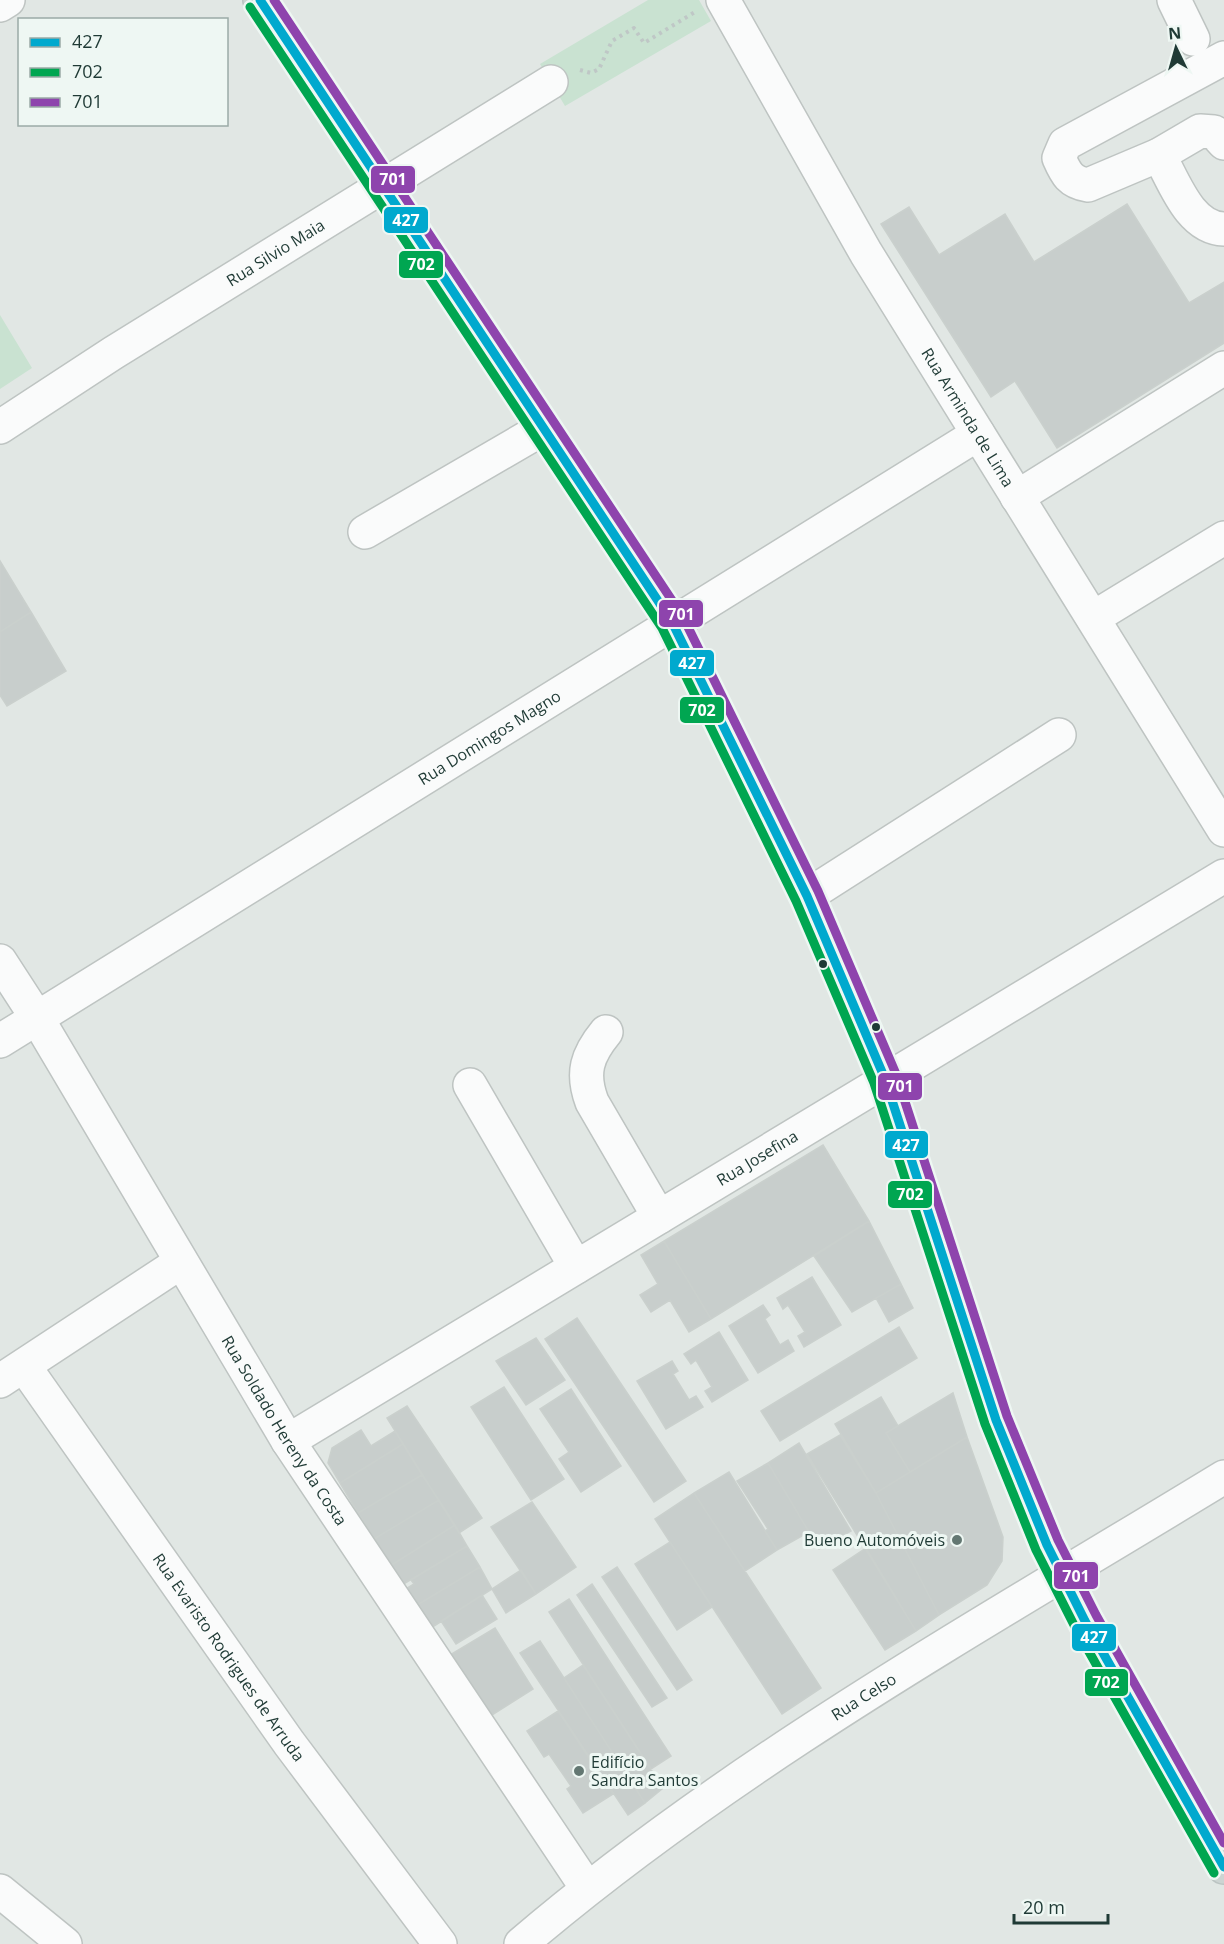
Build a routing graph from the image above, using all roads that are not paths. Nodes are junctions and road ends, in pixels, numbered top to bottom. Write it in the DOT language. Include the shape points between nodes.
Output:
graph roads {
  1 [pos="8,0"];
  2 [pos="260,0"];
  3 [pos="723,0"];
  4 [pos="1174,0"];
  5 [pos="0,5"];
  6 [pos="1193,39"];
  7 [pos="1224,58"];
  8 [pos="551,82"];
  9 [pos="1224,143"];
  10 [pos="1159,154"];
  11 [pos="384,187"];
  12 [pos="1224,229"];
  13 [pos="1224,368"];
  14 [pos="0,427"];
  15 [pos="544,428"];
  16 [pos="978,434"];
  17 [pos="1017,497"];
  18 [pos="365,532"];
  19 [pos="1224,538"];
  20 [pos="1093,618"];
  21 [pos="672,622"];
  22 [pos="1059,735"];
  23 [pos="1222,820"];
  24 [pos="1224,876"];
  25 [pos="807,896"];
  26 [pos="0,961"];
  27 [pos="37,1018"];
  28 [pos="606,1032"];
  29 [pos="0,1041"];
  30 [pos="885,1079"];
  31 [pos="470,1085"];
  32 [pos="658,1217"];
  33 [pos="181,1262"];
  34 [pos="576,1267"];
  35 [pos="12,1373"];
  36 [pos="288,1441"];
  37 [pos="1224,1478"];
  38 [pos="1062,1577"];
  39 [pos="1224,1867"];
  40 [pos="586,1888"];
  41 [pos="0,1891"];
  42 [pos="65,1944"];
  43 [pos="440,1944"];
  44 [pos="521,1944"];
  1 -- 5 [label="street"];
  2 -- 11 [label="main road"];
  3 -- 16 [label="street, Rua Arminda de Lima" via="866,253"];
  4 -- 6 [label="street"];
  7 -- 10 [label="street" via="1065,144 1059,158 1068,177 1088,185"];
  8 -- 11 [label="street, Rua Silvio Maia"];
  9 -- 10 [label="street" via="1206,129"];
  10 -- 12 [label="street" via="1196,219"];
  11 -- 14 [label="street, Rua Silvio Maia"];
  11 -- 15 [label="main road"];
  13 -- 17 [label="street"];
  15 -- 18 [label="street"];
  15 -- 21 [label="main road"];
  16 -- 17 [label="street, Rua Arminda de Lima"];
  16 -- 21 [label="street, Rua Domingos Magno"];
  17 -- 20 [label="street, Rua Arminda de Lima"];
  19 -- 20 [label="street"];
  20 -- 23 [label="street, Rua Arminda de Lima"];
  21 -- 25 [label="main road"];
  21 -- 27 [label="street, Rua Domingos Magno"];
  22 -- 25 [label="street"];
  24 -- 30 [label="street, Rua Josefina"];
  25 -- 30 [label="main road"];
  26 -- 27 [label="street, Rua Soldado Hereny da Costa"];
  27 -- 29 [label="street, Rua Domingos Magno"];
  27 -- 33 [label="street, Rua Soldado Hereny da Costa"];
  28 -- 32 [label="street" via="593,1047 585,1066 586,1086"];
  30 -- 32 [label="street, Rua Josefina"];
  30 -- 38 [label="main road" via="996,1420"];
  31 -- 34 [label="street"];
  32 -- 34 [label="street, Rua Josefina"];
  33 -- 35 [label="street"];
  33 -- 36 [label="street, Rua Soldado Hereny da Costa"];
  34 -- 36 [label="street, Rua Josefina"];
  35 -- 43 [label="street, Rua Evaristo Rodrigues de Arruda"];
  36 -- 40 [label="street, Rua Soldado Hereny da Costa"];
  37 -- 38 [label="street, Rua Celso"];
  38 -- 39 [label="main road"];
  38 -- 40 [label="street, Rua Celso" via="848,1709 688,1814"];
  40 -- 44 [label="street, Rua Celso"];
  41 -- 42 [label="street"];
}
